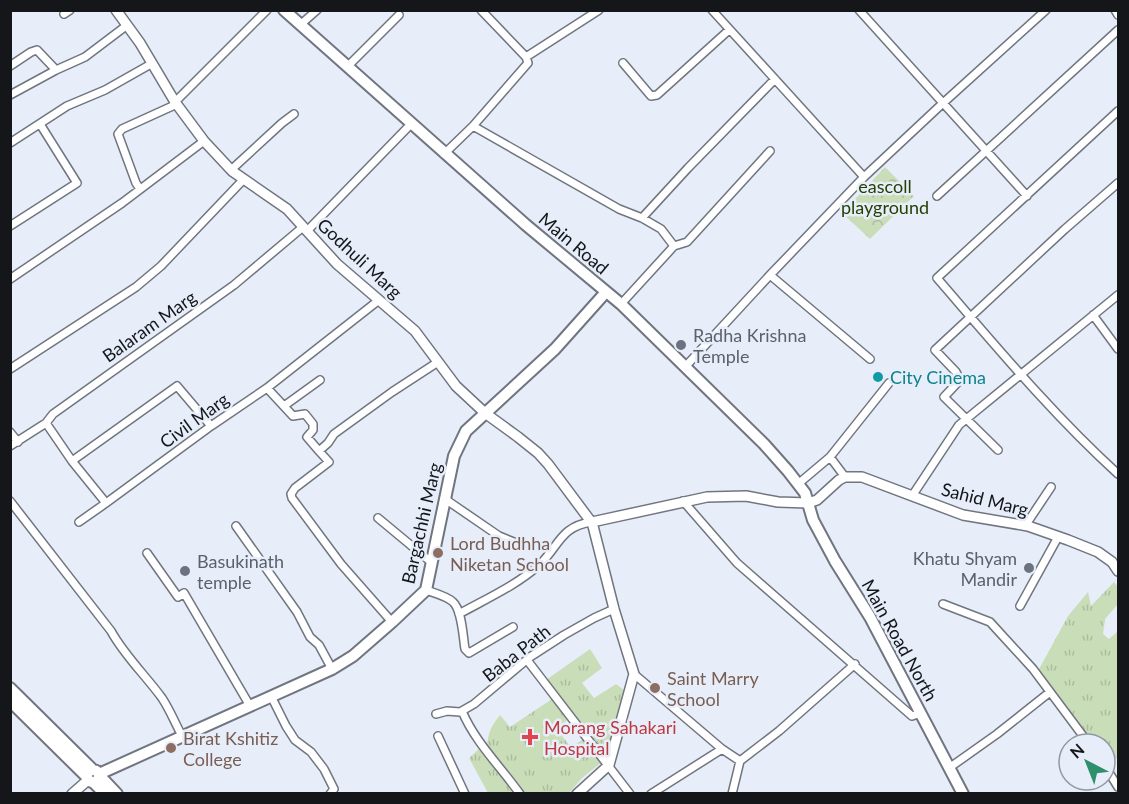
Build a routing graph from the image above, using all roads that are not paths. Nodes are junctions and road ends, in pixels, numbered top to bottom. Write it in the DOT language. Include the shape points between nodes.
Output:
graph roads {
  1 [pos="116,10"];
  2 [pos="267,10"];
  3 [pos="284,10"];
  4 [pos="290,10"];
  5 [pos="317,10"];
  6 [pos="481,10"];
  7 [pos="599,10"];
  8 [pos="712,10"];
  9 [pos="859,10"];
  10 [pos="1046,10"];
  11 [pos="1115,10"];
  12 [pos="399,15"];
  13 [pos="1119,15"];
  14 [pos="302,24"];
  15 [pos="126,26"];
  16 [pos="729,30"];
  17 [pos="1119,30"];
  18 [pos="526,57"];
  19 [pos="623,63"];
  20 [pos="151,64"];
  21 [pos="348,65"];
  22 [pos="10,66"];
  23 [pos="56,70"];
  24 [pos="775,80"];
  25 [pos="10,95"];
  26 [pos="176,103"];
  27 [pos="942,104"];
  28 [pos="1119,111"];
  29 [pos="294,114"];
  30 [pos="40,124"];
  31 [pos="411,124"];
  32 [pos="474,126"];
  33 [pos="204,141"];
  34 [pos="10,143"];
  35 [pos="770,151"];
  36 [pos="986,151"];
  37 [pos="445,153"];
  38 [pos="231,170"];
  39 [pos="864,177"];
  40 [pos="243,180"];
  41 [pos="1119,183"];
  42 [pos="140,189"];
  43 [pos="937,196"];
  44 [pos="1027,196"];
  45 [pos="642,218"];
  46 [pos="10,226"];
  47 [pos="305,229"];
  48 [pos="674,246"];
  49 [pos="770,275"];
  50 [pos="10,279"];
  51 [pos="606,292"];
  52 [pos="1119,295"];
  53 [pos="379,300"];
  54 [pos="621,304"];
  55 [pos="1093,315"];
  56 [pos="971,317"];
  57 [pos="1119,350"];
  58 [pos="870,359"];
  59 [pos="438,363"];
  60 [pos="685,367"];
  61 [pos="10,369"];
  62 [pos="1020,375"];
  63 [pos="320,380"];
  64 [pos="889,383"];
  65 [pos="267,388"];
  66 [pos="284,406"];
  67 [pos="485,413"];
  68 [pos="966,419"];
  69 [pos="46,423"];
  70 [pos="211,426"];
  71 [pos="10,432"];
  72 [pos="18,442"];
  73 [pos="10,446"];
  74 [pos="998,450"];
  75 [pos="319,451"];
  76 [pos="830,457"];
  77 [pos="72,460"];
  78 [pos="1119,474"];
  79 [pos="845,477"];
  80 [pos="798,484"];
  81 [pos="1051,488"];
  82 [pos="912,496"];
  83 [pos="445,499"];
  84 [pos="10,501"];
  85 [pos="683,501"];
  86 [pos="106,503"];
  87 [pos="808,503"];
  88 [pos="378,518"];
  89 [pos="79,522"];
  90 [pos="592,522"];
  91 [pos="236,526"];
  92 [pos="1025,526"];
  93 [pos="1058,537"];
  94 [pos="526,547"];
  95 [pos="147,553"];
  96 [pos="1115,560"];
  97 [pos="431,562"];
  98 [pos="1119,572"];
  99 [pos="426,590"];
  100 [pos="943,604"];
  101 [pos="1020,606"];
  102 [pos="614,609"];
  103 [pos="459,614"];
  104 [pos="393,622"];
  105 [pos="513,627"];
  106 [pos="527,660"];
  107 [pos="855,664"];
  108 [pos="332,669"];
  109 [pos="634,674"];
  110 [pos="10,688"];
  111 [pos="1050,692"];
  112 [pos="271,696"];
  113 [pos="10,701"];
  114 [pos="250,706"];
  115 [pos="462,711"];
  116 [pos="921,713"];
  117 [pos="436,714"];
  118 [pos="1080,732"];
  119 [pos="182,736"];
  120 [pos="438,736"];
  121 [pos="722,749"];
  122 [pos="740,761"];
  123 [pos="609,765"];
  124 [pos="949,768"];
  125 [pos="93,776"];
  126 [pos="72,794"];
  127 [pos="105,794"];
  128 [pos="117,794"];
  129 [pos="330,794"];
  130 [pos="465,794"];
  131 [pos="520,794"];
  132 [pos="577,794"];
  133 [pos="630,794"];
  134 [pos="651,794"];
  135 [pos="732,794"];
  136 [pos="963,794"];
  1 -- 15 [label="main road, Godhuli Marg"];
  2 -- 26 [label="street"];
  3 -- 14 [label="main road, Main Road"];
  4 -- 14 [label="main road, Main Road"];
  5 -- 14 [label="street"];
  6 -- 18 [label="street"];
  7 -- 18 [label="street"];
  8 -- 16 [label="street"];
  9 -- 27 [label="street"];
  10 -- 27 [label="street"];
  11 -- 13 [label="street"];
  12 -- 21 [label="street"];
  14 -- 21 [label="main road, Main Road"];
  15 -- 20 [label="main road, Godhuli Marg"];
  15 -- 23 [label="street" via="85,57"];
  16 -- 19 [label="street" via="657,95 651,96"];
  16 -- 24 [label="street"];
  17 -- 36 [label="street"];
  18 -- 32 [label="street" via="528,63"];
  20 -- 26 [label="main road, Godhuli Marg"];
  20 -- 30 [label="street"];
  21 -- 31 [label="main road, Main Road"];
  21 -- 37 [label="main road, Main Road"];
  22 -- 23 [label="street" via="37,50"];
  23 -- 25 [label="street"];
  24 -- 39 [label="street"];
  24 -- 45 [label="street"];
  26 -- 33 [label="main road, Godhuli Marg"];
  26 -- 42 [label="street" via="118,134"];
  27 -- 36 [label="street"];
  27 -- 39 [label="street"];
  28 -- 44 [label="street"];
  29 -- 38 [label="street"];
  30 -- 34 [label="street"];
  30 -- 46 [label="street" via="77,183"];
  31 -- 37 [label="main road, Main Road"];
  31 -- 47 [label="street, Balaram Marg"];
  32 -- 37 [label="street"];
  32 -- 45 [label="street" via="619,209"];
  33 -- 38 [label="main road, Godhuli Marg"];
  33 -- 42 [label="street"];
  35 -- 48 [label="street" via="687,242"];
  36 -- 43 [label="street"];
  36 -- 44 [label="street"];
  37 -- 51 [label="main road, Main Road"];
  38 -- 40 [label="main road, Godhuli Marg"];
  39 -- 49 [label="street"];
  40 -- 47 [label="main road, Godhuli Marg" via="287,209"];
  40 -- 61 [label="street" via="136,287"];
  41 -- 56 [label="street"];
  42 -- 50 [label="street"];
  44 -- 56 [label="street" via="937,278"];
  45 -- 48 [label="street" via="661,229"];
  47 -- 53 [label="main road, Godhuli Marg" via="337,264"];
  47 -- 69 [label="street, Balaram Marg" via="234,285 53,414"];
  48 -- 54 [label="street"];
  49 -- 58 [label="street"];
  49 -- 60 [label="street"];
  51 -- 54 [label="main road, Main Road"];
  51 -- 67 [label="main road, Bargachhi Marg" via="555,349"];
  52 -- 55 [label="street"];
  53 -- 59 [label="main road, Godhuli Marg" via="415,331"];
  53 -- 65 [label="street, Civil Marg"];
  54 -- 60 [label="main road, Main Road"];
  55 -- 57 [label="street"];
  55 -- 62 [label="street"];
  56 -- 62 [label="street"];
  56 -- 68 [label="street" via="935,350 960,380 944,398"];
  59 -- 67 [label="main road, Godhuli Marg"];
  59 -- 75 [label="street" via="334,434"];
  60 -- 80 [label="main road, Main Road North" via="764,444"];
  62 -- 68 [label="street"];
  62 -- 78 [label="street"];
  63 -- 66 [label="street"];
  64 -- 76 [label="street"];
  65 -- 66 [label="street"];
  65 -- 70 [label="street, Civil Marg"];
  66 -- 75 [label="street" via="293,416 305,414 313,424 314,430 307,437"];
  67 -- 83 [label="main road, Bargachhi Marg" via="466,431 454,456"];
  67 -- 90 [label="main road, Godhuli Marg" via="538,453"];
  68 -- 74 [label="street"];
  68 -- 82 [label="street"];
  69 -- 72 [label="street, Balaram Marg"];
  69 -- 77 [label="street"];
  70 -- 77 [label="street" via="177,386"];
  70 -- 86 [label="street, Civil Marg"];
  71 -- 72 [label="street"];
  72 -- 73 [label="street, Balaram Marg"];
  75 -- 104 [label="street" via="329,462 295,488 292,498 341,564"];
  76 -- 79 [label="street"];
  76 -- 80 [label="street"];
  77 -- 86 [label="street"];
  79 -- 82 [label="main road, Sahid Marg" via="862,477"];
  79 -- 87 [label="main road"];
  80 -- 87 [label="main road, Main Road North"];
  81 -- 92 [label="street"];
  82 -- 92 [label="main road, Sahid Marg" via="963,515"];
  83 -- 94 [label="street" via="499,536"];
  83 -- 97 [label="main road, Bargachhi Marg"];
  84 -- 119 [label="street" via="164,701"];
  85 -- 87 [label="main road" via="746,496"];
  85 -- 90 [label="main road"];
  85 -- 107 [label="street" via="737,563"];
  86 -- 89 [label="street, Civil Marg"];
  87 -- 116 [label="main road, Main Road North" via="835,561"];
  88 -- 97 [label="street"];
  90 -- 102 [label="main road"];
  90 -- 103 [label="street" via="573,528 540,564"];
  91 -- 108 [label="street"];
  92 -- 93 [label="main road, Sahid Marg"];
  93 -- 96 [label="main road, Sahid Marg"];
  93 -- 101 [label="street"];
  95 -- 114 [label="street" via="178,597 184,593"];
  96 -- 98 [label="main road, Sahid Marg"];
  97 -- 99 [label="main road, Bargachhi Marg"];
  99 -- 103 [label="street" via="451,600"];
  99 -- 104 [label="main road, Bargachhi Marg"];
  100 -- 111 [label="street" via="990,622"];
  102 -- 106 [label="street, Baba Path"];
  102 -- 109 [label="main road"];
  103 -- 105 [label="street" via="465,650 469,652"];
  104 -- 108 [label="main road, Bargachhi Marg"];
  106 -- 115 [label="street, Baba Path"];
  106 -- 123 [label="street"];
  107 -- 116 [label="street" via="912,716"];
  107 -- 122 [label="street"];
  108 -- 112 [label="main road, Bargachhi Marg"];
  109 -- 121 [label="street"];
  109 -- 123 [label="main road"];
  110 -- 125 [label="main road"];
  111 -- 118 [label="street"];
  111 -- 124 [label="street"];
  112 -- 114 [label="main road, Bargachhi Marg"];
  112 -- 129 [label="street" via="296,740 324,769 334,789"];
  113 -- 125 [label="main road"];
  114 -- 119 [label="main road, Bargachhi Marg"];
  115 -- 117 [label="street, Baba Path"];
  115 -- 131 [label="street"];
  116 -- 124 [label="main road, Main Road North"];
  119 -- 125 [label="main road, Bargachhi Marg"];
  120 -- 130 [label="street"];
  121 -- 122 [label="street"];
  121 -- 134 [label="street"];
  122 -- 135 [label="street"];
  123 -- 132 [label="main road"];
  123 -- 133 [label="street"];
  124 -- 136 [label="main road, Main Road North"];
  125 -- 126 [label="main road"];
  125 -- 127 [label="main road"];
  125 -- 128 [label="main road"];
}
